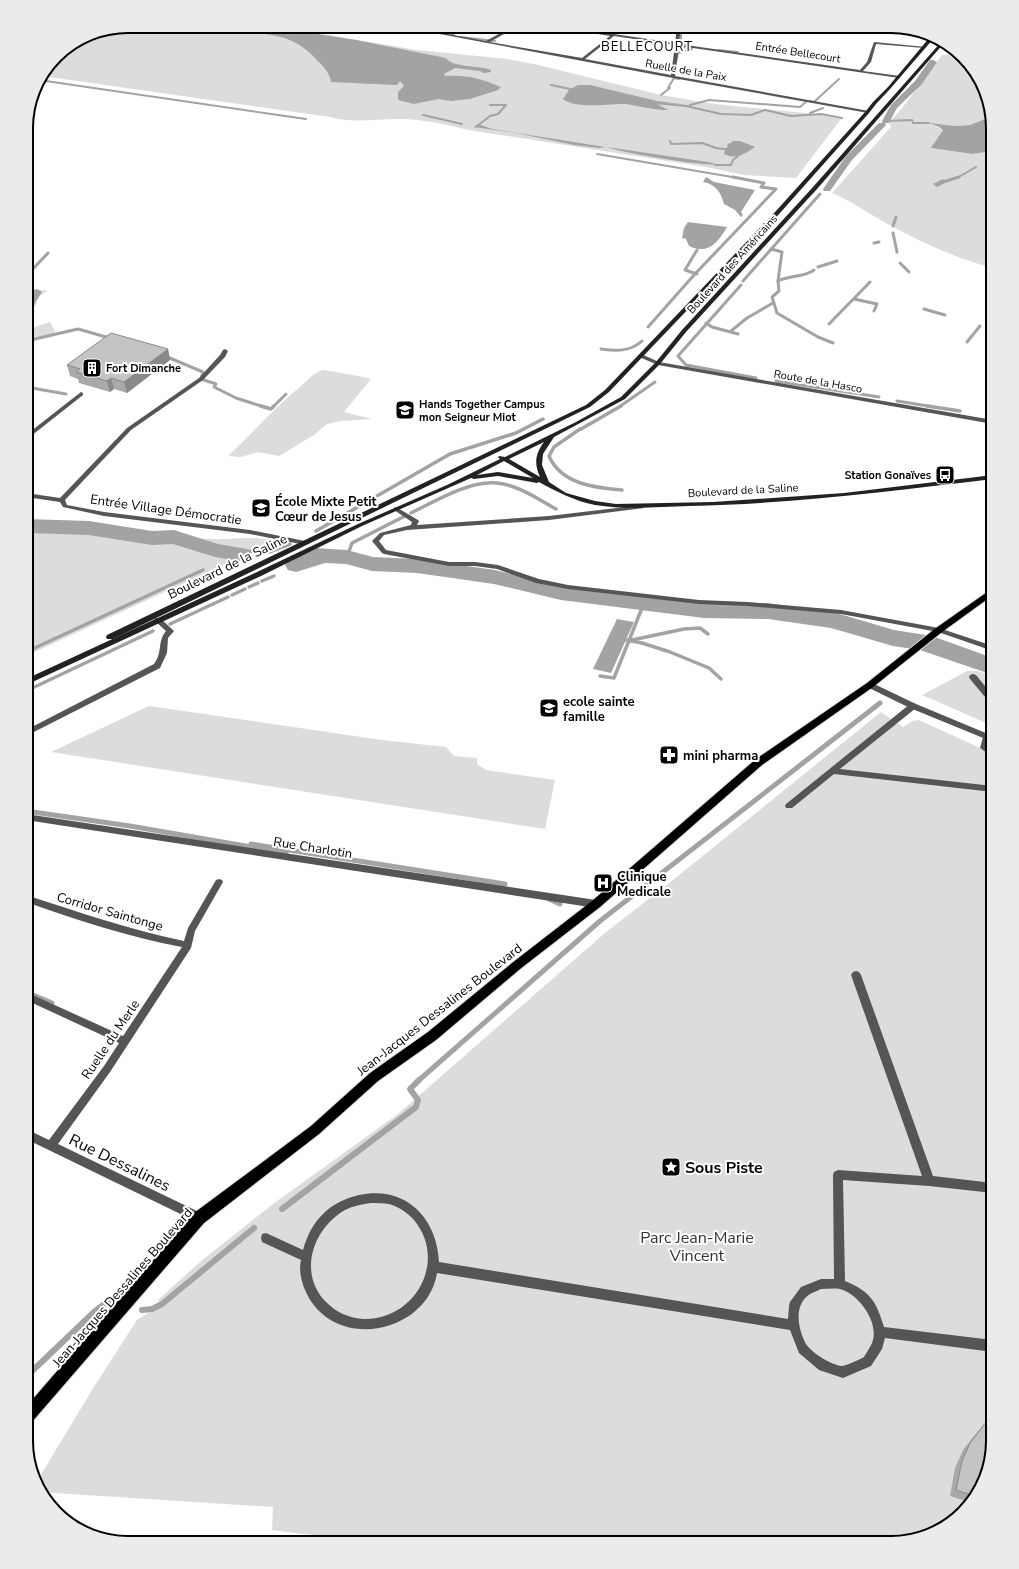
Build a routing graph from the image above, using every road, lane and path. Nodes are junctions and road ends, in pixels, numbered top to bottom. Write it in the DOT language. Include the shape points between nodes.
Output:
graph roads {
  1 [pos="437,33"];
  2 [pos="503,33"];
  3 [pos="594,33"];
  4 [pos="678,33"];
  5 [pos="612,36"];
  6 [pos="929,41"];
  7 [pos="487,42"];
  8 [pos="677,45"];
  9 [pos="924,47"];
  10 [pos="938,47"];
  11 [pos="582,60"];
  12 [pos="861,71"];
  13 [pos="673,77"];
  14 [pos="899,77"];
  15 [pos="868,112"];
  16 [pos="225,352"];
  17 [pos="641,356"];
  18 [pos="658,363"];
  19 [pos="81,394"];
  20 [pos="986,421"];
  21 [pos="33,432"];
  22 [pos="557,433"];
  23 [pos="494,452"];
  24 [pos="503,459"];
  25 [pos="986,478"];
  26 [pos="546,484"];
  27 [pos="448,486"];
  28 [pos="33,496"];
  29 [pos="62,500"];
  30 [pos="645,506"];
  31 [pos="396,509"];
  32 [pos="402,528"];
  33 [pos="305,546"];
  34 [pos="986,596"];
  35 [pos="158,620"];
  36 [pos="939,630"];
  37 [pos="986,647"];
  38 [pos="33,674"];
  39 [pos="972,677"];
  40 [pos="33,679"];
  41 [pos="870,685"];
  42 [pos="986,693"];
  43 [pos="913,706"];
  44 [pos="33,729"];
  45 [pos="986,736"];
  46 [pos="832,771"];
  47 [pos="986,788"];
  48 [pos="789,806"];
  49 [pos="33,818"];
  50 [pos="219,882"];
  51 [pos="33,901"];
  52 [pos="596,904"];
  53 [pos="188,944"];
  54 [pos="856,975"];
  55 [pos="33,999"];
  56 [pos="124,1041"];
  57 [pos="33,1138"];
  58 [pos="50,1146"];
  59 [pos="929,1181"];
  60 [pos="986,1187"];
  61 [pos="199,1218"];
  62 [pos="266,1238"];
  63 [pos="306,1257"];
  64 [pos="434,1267"];
  65 [pos="840,1284"];
  66 [pos="793,1325"];
  67 [pos="880,1332"];
  68 [pos="986,1345"];
  69 [pos="33,1403"];
  70 [pos="37,1406"];
  71 [pos="33,1410"];
  1 -- 7 [label="street, Ruelle de la Paix"];
  2 -- 7 [label="street"];
  3 -- 5 [label="street, Entrée Bellecourt"];
  4 -- 8 [label="street"];
  5 -- 8 [label="street, Entrée Bellecourt"];
  5 -- 11 [label="street"];
  6 -- 9 [label="main road, Boulevard des Américains"];
  7 -- 11 [label="street, Ruelle de la Paix"];
  8 -- 12 [label="street, Entrée Bellecourt"];
  8 -- 13 [label="street"];
  9 -- 12 [label="street" via="875,43 869,62"];
  9 -- 14 [label="main road, Boulevard des Américains"];
  10 -- 18 [label="main road, Boulevard des Américains"];
  11 -- 13 [label="street, Ruelle de la Paix"];
  12 -- 14 [label="street, Entrée Bellecourt"];
  13 -- 15 [label="street, Ruelle de la Paix"];
  14 -- 15 [label="main road, Boulevard des Américains"];
  15 -- 17 [label="main road, Boulevard des Américains" via="782,208"];
  16 -- 29 [label="street" via="201,379 129,429"];
  17 -- 18 [label="street, Route de la Hasco"];
  17 -- 23 [label="main road, Boulevard des Américains" via="607,392 588,406"];
  18 -- 20 [label="street, Route de la Hasco"];
  18 -- 22 [label="main road, Boulevard des Américains" via="623,398"];
  19 -- 21 [label="street"];
  22 -- 24 [label="main road, Boulevard des Américains"];
  22 -- 26 [label="main road" via="538,454 538,465"];
  23 -- 24 [label="main road, Boulevard de la Saline"];
  23 -- 33 [label="main road, Boulevard de la Saline"];
  24 -- 26 [label="main road, Boulevard de la Saline"];
  24 -- 27 [label="main road, Boulevard de la Saline"];
  25 -- 30 [label="main road, Boulevard de la Saline" via="844,495"];
  26 -- 27 [label="main road" via="498,474 483,475"];
  26 -- 30 [label="main road, Boulevard de la Saline" via="564,494 594,503"];
  27 -- 31 [label="main road, Boulevard de la Saline"];
  28 -- 29 [label="street, Entrée Village Démocratie"];
  29 -- 33 [label="street, Entrée Village Démocratie" via="65,506 104,514 250,532"];
  30 -- 32 [label="street" via="549,518"];
  31 -- 32 [label="street" via="416,521 413,526"];
  31 -- 33 [label="main road, Boulevard de la Saline"];
  32 -- 36 [label="street" via="382,534 375,541 376,544 384,552 448,564 498,567 538,581 568,587 699,602 841,612"];
  33 -- 35 [label="main road, Boulevard de la Saline" via="259,574"];
  33 -- 38 [label="main road, Boulevard de la Saline" via="255,567"];
  34 -- 36 [label="main road"];
  35 -- 40 [label="main road, Boulevard de la Saline"];
  35 -- 44 [label="street" via="170,631 164,638 165,650 157,666"];
  36 -- 37 [label="street"];
  36 -- 41 [label="main road, Jean-Jacques Dessalines Boulevard"];
  39 -- 42 [label="street"];
  41 -- 43 [label="street"];
  41 -- 52 [label="main road, Jean-Jacques Dessalines Boulevard" via="759,762"];
  43 -- 45 [label="street"];
  43 -- 46 [label="street"];
  46 -- 47 [label="street"];
  46 -- 48 [label="street"];
  49 -- 52 [label="street, Rue Charlotin"];
  50 -- 53 [label="street, Ruelle du Merle" via="191,931"];
  51 -- 53 [label="street, Corridor Saintonge" via="76,916 166,941"];
  52 -- 61 [label="main road, Jean-Jacques Dessalines Boulevard" via="432,1036 374,1077 315,1130"];
  53 -- 56 [label="street, Ruelle du Merle"];
  54 -- 59 [label="street"];
  55 -- 56 [label="street"];
  56 -- 58 [label="street, Ruelle du Merle" via="107,1069"];
  57 -- 58 [label="street, Rue Dessalines"];
  58 -- 61 [label="street, Rue Dessalines"];
  59 -- 60 [label="street"];
  59 -- 65 [label="street" via="838,1175"];
  61 -- 70 [label="main road, Jean-Jacques Dessalines Boulevard"];
  62 -- 63 [label="street"];
  63 -- 64 [label="street" via="306,1277 313,1295 326,1310 343,1320 366,1325 389,1320 410,1308 426,1289"];
  63 -- 64 [label="street" via="311,1238 322,1222 336,1210 353,1201 389,1199 405,1205 419,1216 434,1248"];
  64 -- 66 [label="street"];
  65 -- 66 [label="street" via="821,1284 805,1291 794,1306"];
  65 -- 67 [label="street" via="864,1298 873,1310"];
  66 -- 67 [label="street" via="803,1349 823,1366 843,1372 867,1362 878,1345"];
  67 -- 68 [label="street"];
  69 -- 70 [label="street"];
  70 -- 71 [label="main road, Jean-Jacques Dessalines Boulevard"];
}
